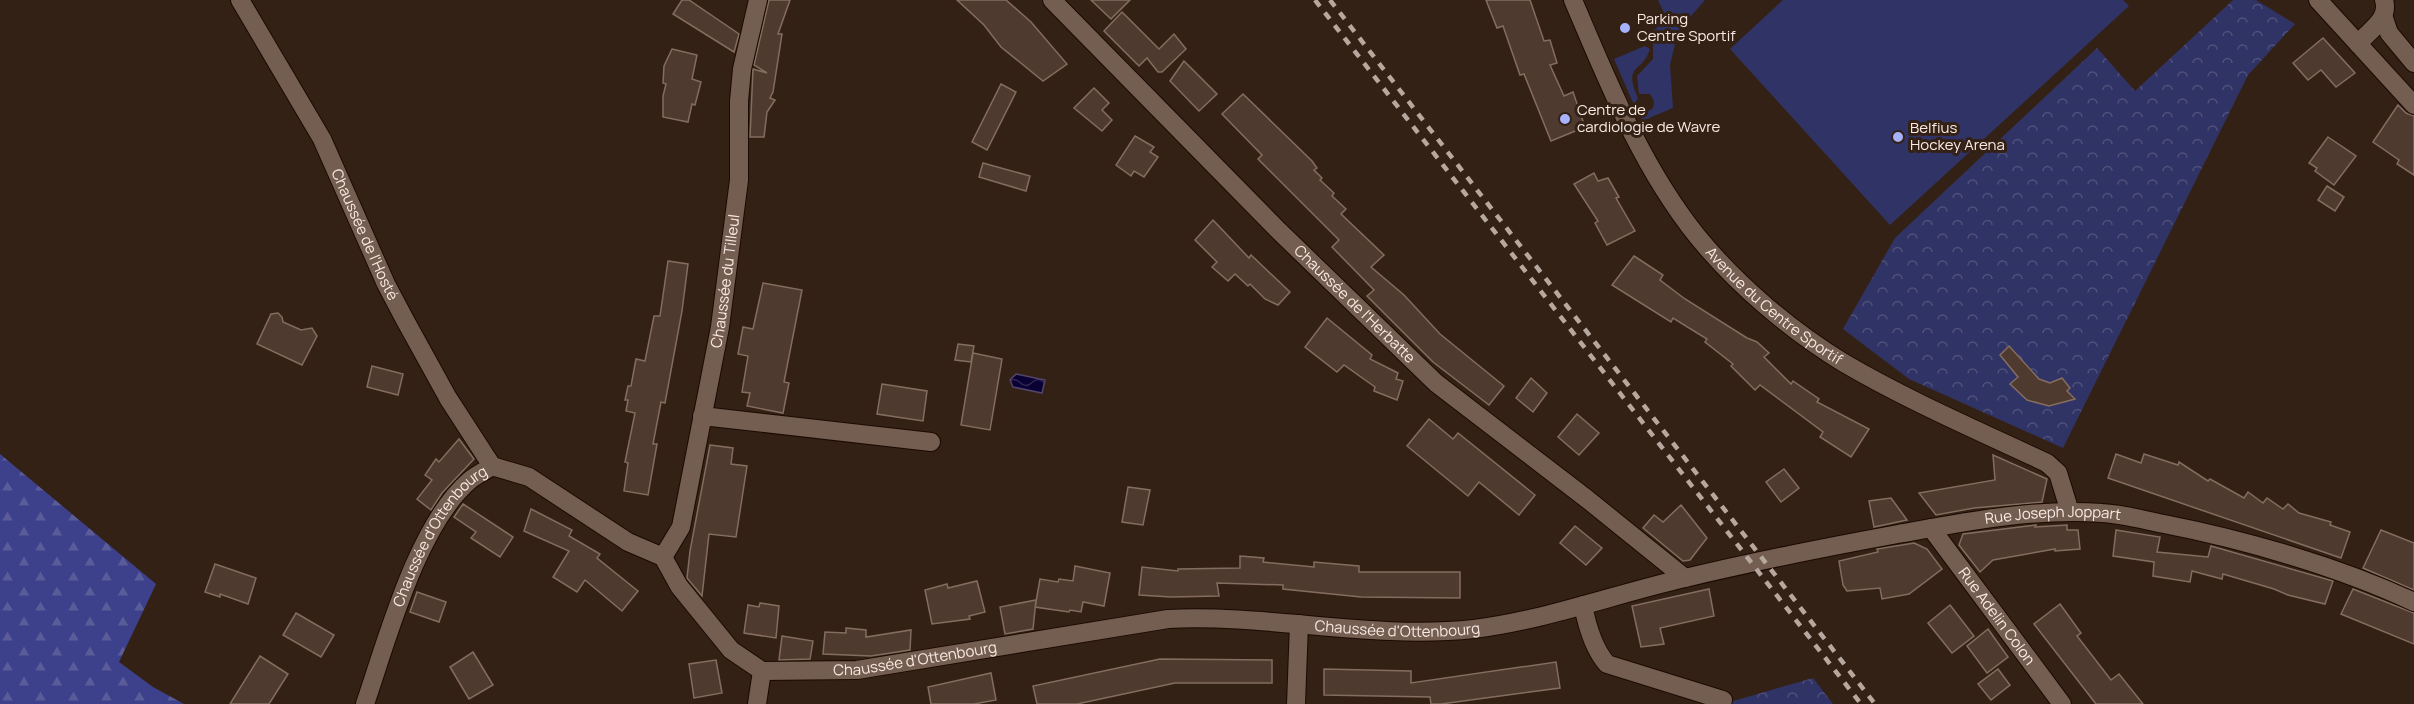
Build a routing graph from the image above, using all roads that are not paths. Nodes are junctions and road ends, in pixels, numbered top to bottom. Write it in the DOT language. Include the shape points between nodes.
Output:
graph roads {
  1 [pos="240,0"];
  2 [pos="758,0"];
  3 [pos="1052,0"];
  4 [pos="1573,0"];
  5 [pos="2318,0"];
  6 [pos="2384,9"];
  7 [pos="2358,44"];
  8 [pos="2414,63"];
  9 [pos="2414,105"];
  10 [pos="702,416"];
  11 [pos="931,442"];
  12 [pos="492,466"];
  13 [pos="2070,512"];
  14 [pos="1931,528"];
  15 [pos="663,557"];
  16 [pos="1685,578"];
  17 [pos="2414,602"];
  18 [pos="1583,605"];
  19 [pos="1299,624"];
  20 [pos="762,671"];
  21 [pos="1723,700"];
  22 [pos="364,704"];
  23 [pos="757,704"];
  24 [pos="1296,704"];
  25 [pos="2062,704"];
  1 -- 12 [label="street, Chaussée de l'Hosté" via="317,130 405,320"];
  2 -- 10 [label="street, Chaussée du Tilleul" via="742,69 735,215 720,327"];
  3 -- 16 [label="street, Chaussée de l'Herbatte" via="1279,231 1436,383"];
  4 -- 13 [label="street, Avenue du Centre Sportif" via="1634,139 1697,236 1748,290 1843,362 1923,405 2047,463 2058,473"];
  5 -- 7 [label="street"];
  6 -- 7 [label="street"];
  6 -- 8 [label="street" via="2389,33"];
  7 -- 9 [label="street"];
  10 -- 11 [label="street"];
  10 -- 15 [label="street, Chaussée du Tilleul" via="681,527"];
  12 -- 15 [label="street, Chaussée d'Ottenbourg" via="529,477 628,542"];
  12 -- 22 [label="street, Chaussée d'Ottenbourg" via="459,492 420,552"];
  13 -- 14 [label="street, Rue Joseph Joppart"];
  13 -- 17 [label="street, Rue Joseph Joppart" via="2104,513 2238,540"];
  14 -- 16 [label="street, Rue Joseph Joppart"];
  14 -- 25 [label="street, Rue Adelin Colon"];
  15 -- 20 [label="street" via="679,586 731,650"];
  16 -- 18 [label="street, Chaussée d'Ottenbourg"];
  18 -- 19 [label="street, Chaussée d'Ottenbourg" via="1472,629 1410,631"];
  18 -- 21 [label="street" via="1587,626 1607,664"];
  19 -- 20 [label="street, Chaussée d'Ottenbourg" via="1220,617 1168,619 857,670"];
  19 -- 24 [label="street"];
  20 -- 23 [label="street"];
}
